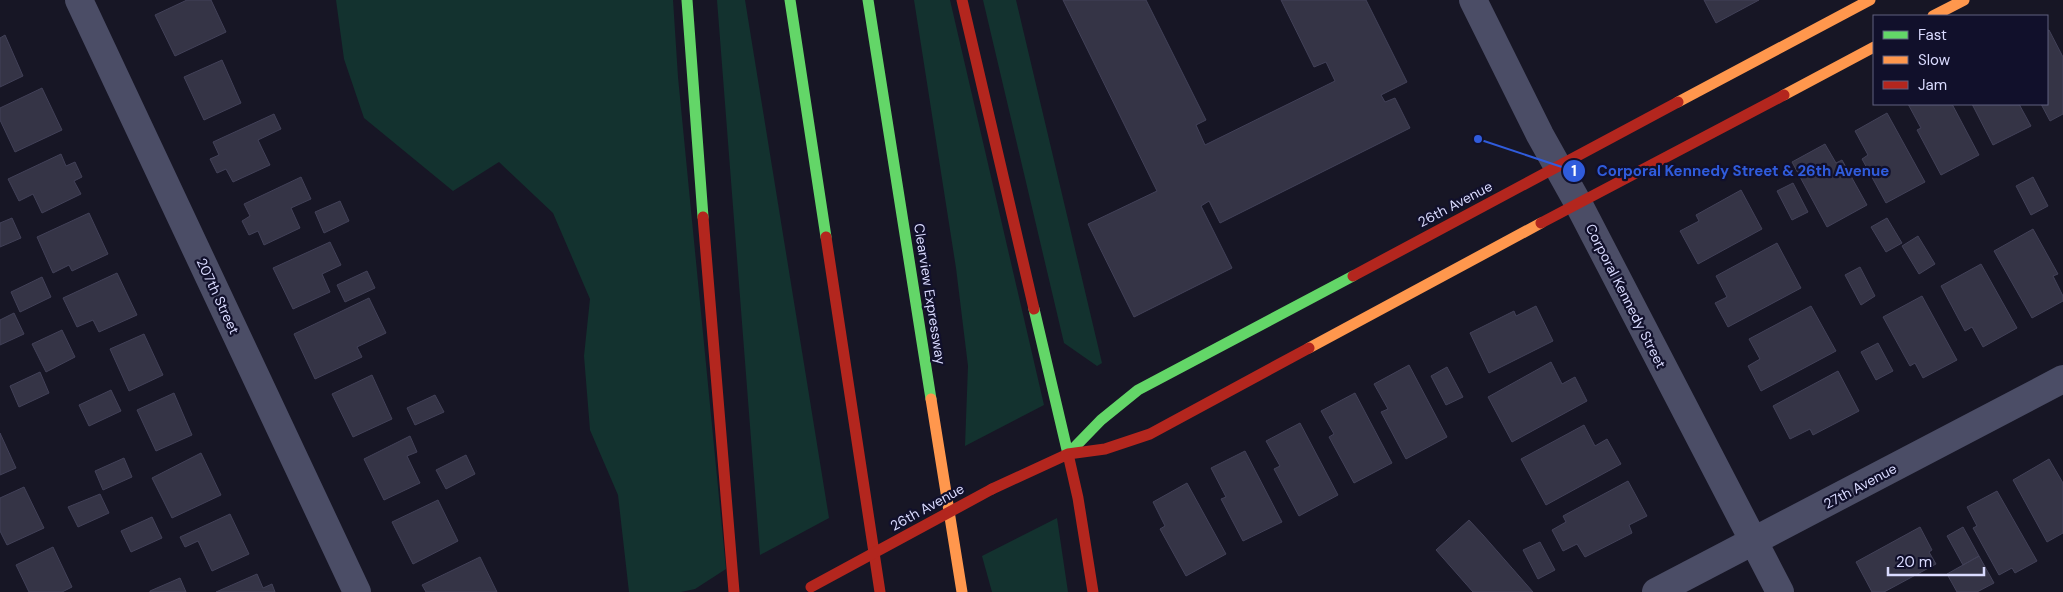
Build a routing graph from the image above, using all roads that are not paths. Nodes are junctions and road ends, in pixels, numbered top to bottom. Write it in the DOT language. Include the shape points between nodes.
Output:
graph roads {
  1 [pos="79,0"];
  2 [pos="687,0"];
  3 [pos="790,0"];
  4 [pos="868,0"];
  5 [pos="962,0"];
  6 [pos="1473,0"];
  7 [pos="1870,0"];
  8 [pos="1964,0"];
  9 [pos="1935,15"];
  10 [pos="1873,48"];
  11 [pos="1557,166"];
  12 [pos="1578,203"];
  13 [pos="2063,379"];
  14 [pos="1068,454"];
  15 [pos="1754,542"];
  16 [pos="807,590"];
  17 [pos="357,592"];
  18 [pos="734,592"];
  19 [pos="880,592"];
  20 [pos="962,592"];
  21 [pos="1093,592"];
  22 [pos="1656,592"];
  23 [pos="1780,592"];
  1 -- 17 [label="street, 207th Street"];
  2 -- 18 [label="main road"];
  3 -- 19 [label="main road"];
  4 -- 20 [label="main road, Clearview Expressway"];
  5 -- 14 [label="main road"];
  6 -- 11 [label="street, Corporal Kennedy Street"];
  7 -- 11 [label="main road, 26th Avenue"];
  8 -- 9 [label="main road"];
  10 -- 12 [label="main road, 26th Avenue"];
  11 -- 12 [label="street, Corporal Kennedy Street"];
  11 -- 14 [label="main road, 26th Avenue" via="1138,390 1101,420"];
  12 -- 14 [label="main road, 26th Avenue" via="1150,434 1105,449"];
  12 -- 15 [label="street, Corporal Kennedy Street"];
  13 -- 15 [label="street, 27th Avenue"];
  14 -- 16 [label="main road, 26th Avenue, bridge" via="992,489"];
  14 -- 21 [label="main road"];
  15 -- 22 [label="street, 27th Avenue"];
  15 -- 23 [label="street, Corporal Kennedy Street"];
}
